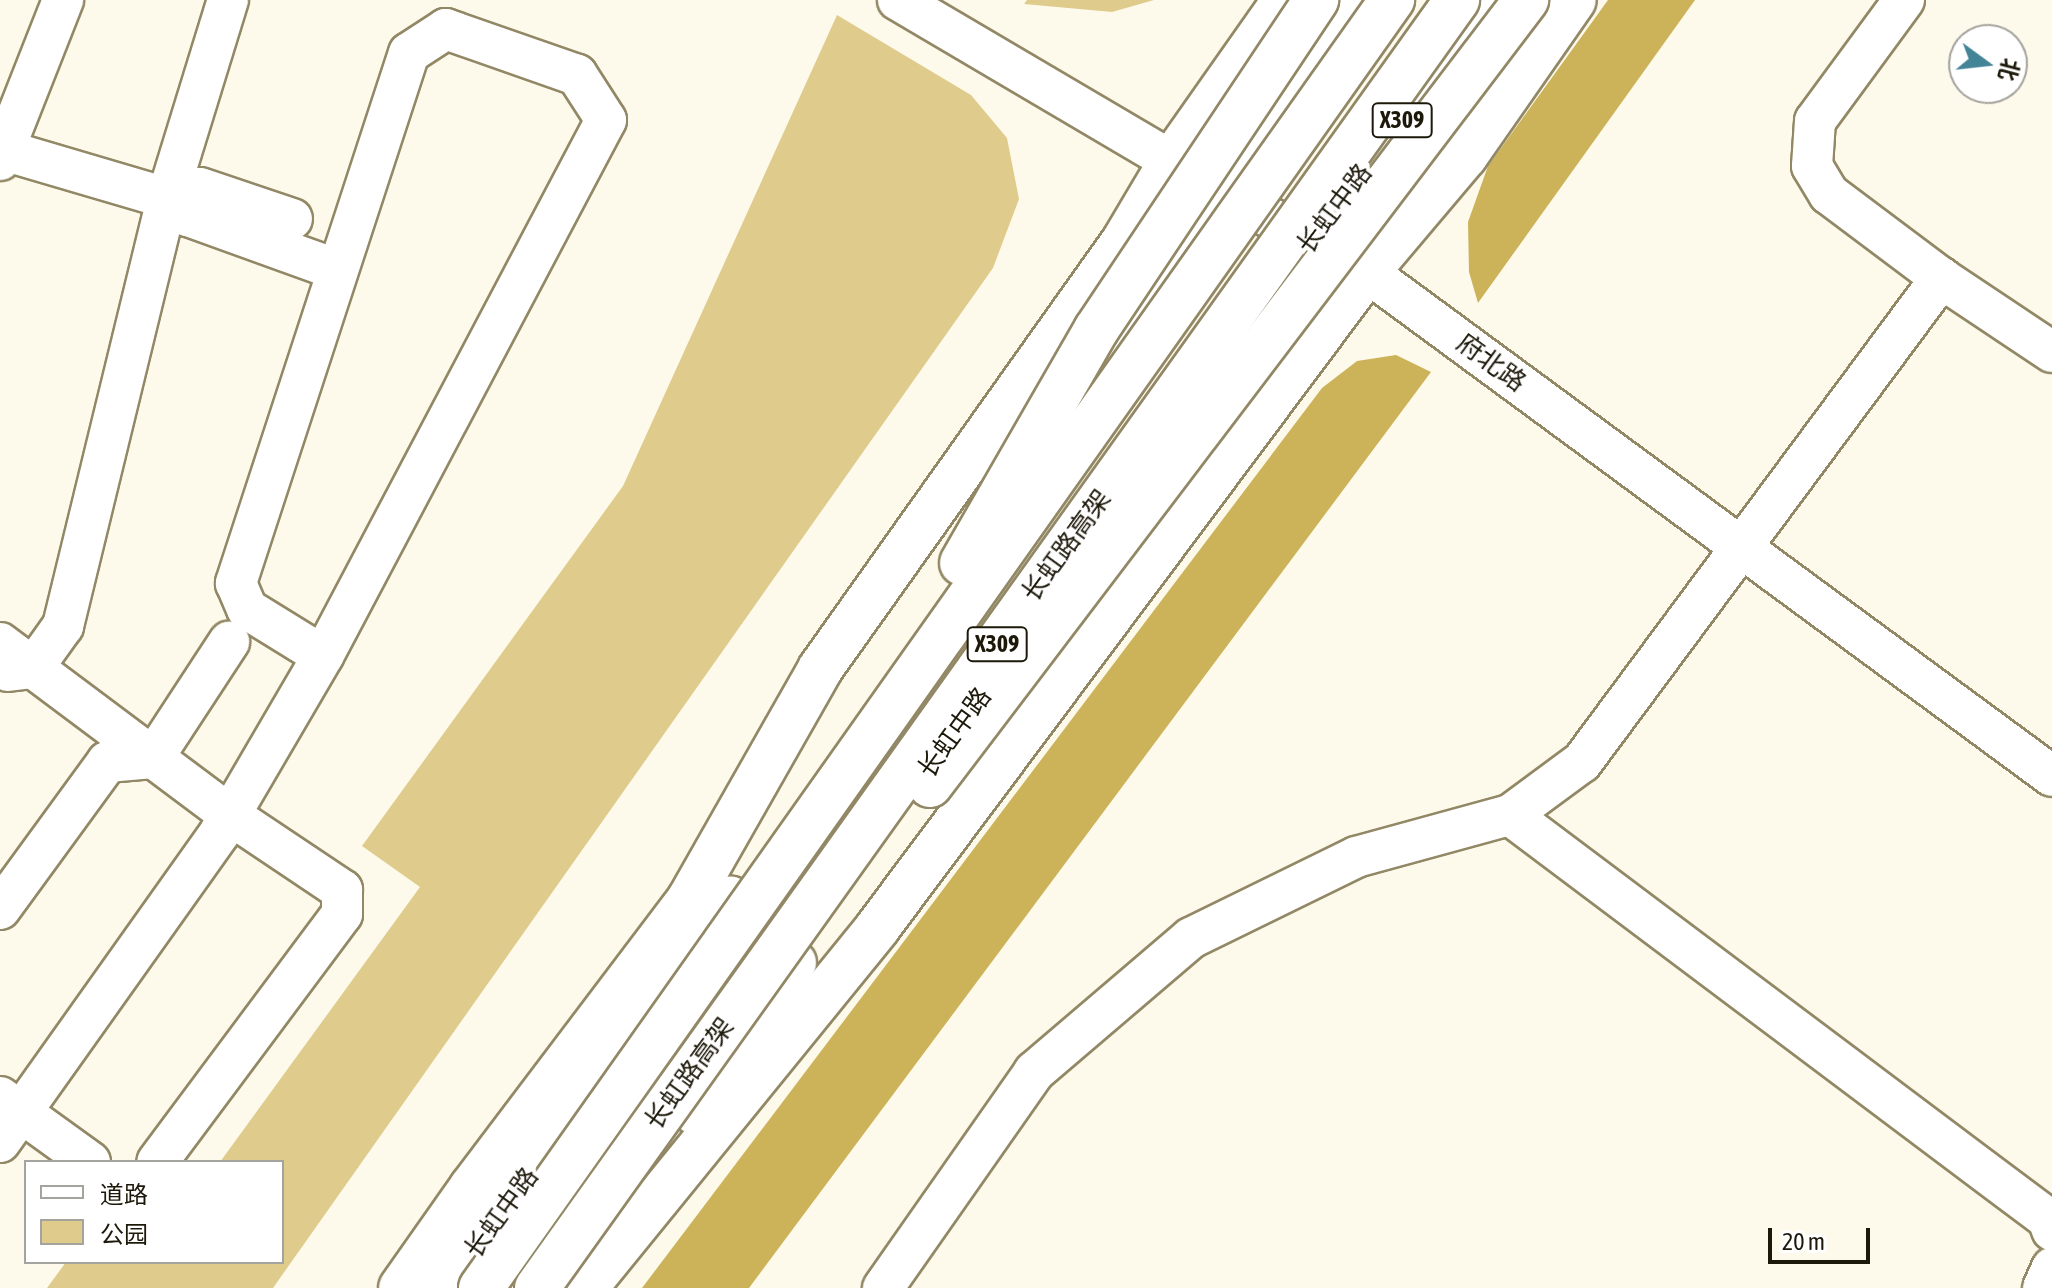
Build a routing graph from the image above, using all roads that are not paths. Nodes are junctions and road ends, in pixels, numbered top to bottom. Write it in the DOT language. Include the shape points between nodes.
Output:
graph roads {
  1 [pos="63,0"];
  2 [pos="228,0"];
  3 [pos="898,0"];
  4 [pos="1285,0"];
  5 [pos="1316,0"];
  6 [pos="1357,0"];
  7 [pos="1392,0"];
  8 [pos="1457,0"];
  9 [pos="1493,0"];
  10 [pos="1526,0"];
  11 [pos="1574,0"];
  12 [pos="1904,0"];
  13 [pos="1,153"];
  14 [pos="1171,162"];
  15 [pos="1224,192"];
  16 [pos="167,198"];
  17 [pos="292,219"];
  18 [pos="1311,241"];
  19 [pos="338,270"];
  20 [pos="1367,272"];
  21 [pos="1941,278"];
  22 [pos="2052,352"];
  23 [pos="1742,546"];
  24 [pos="229,642"];
  25 [pos="0,643"];
  26 [pos="323,656"];
  27 [pos="16,670"];
  28 [pos="153,758"];
  29 [pos="2052,776"];
  30 [pos="832,790"];
  31 [pos="230,815"];
  32 [pos="1510,815"];
  33 [pos="0,909"];
  34 [pos="7,1117"];
  35 [pos="86,1160"];
  36 [pos="158,1160"];
  37 [pos="628,1161"];
  38 [pos="2052,1230"];
  39 [pos="2052,1268"];
  40 [pos="401,1288"];
  41 [pos="447,1288"];
  42 [pos="481,1288"];
  43 [pos="537,1288"];
  44 [pos="582,1288"];
  45 [pos="883,1288"];
  46 [pos="2043,1288"];
  1 -- 13 [label="street"];
  2 -- 16 [label="street"];
  3 -- 14 [label="street, 府北路"];
  4 -- 14 [label="main road"];
  5 -- 30 [label="main road, bridge" via="1096,330"];
  6 -- 15 [label="main road, 长虹中路 / X309"];
  7 -- 30 [label="main road, 长虹路高架 / X309, bridge"];
  8 -- 37 [label="main road, 长虹路高架 / X309, bridge"];
  9 -- 18 [label="main road, 长虹中路 / X309"];
  10 -- 37 [label="main road, bridge" via="980,722"];
  11 -- 20 [label="main road" via="1465,156"];
  12 -- 21 [label="street" via="1815,121 1812,166 1829,194"];
  13 -- 16 [label="street"];
  14 -- 15 [label="street, 府北路"];
  14 -- 40 [label="main road" via="1124,241 820,669 689,900"];
  15 -- 18 [label="street, 府北路"];
  15 -- 41 [label="main road, 长虹中路 / X309" via="873,703"];
  16 -- 17 [label="street" via="200,188"];
  16 -- 19 [label="street" via="188,216"];
  16 -- 27 [label="street" via="63,626"];
  18 -- 20 [label="street, 府北路"];
  18 -- 44 [label="main road, 长虹中路" via="839,894"];
  19 -- 26 [label="street" via="236,583 247,609"];
  19 -- 26 [label="street" via="409,53 446,29 577,75 606,120"];
  20 -- 23 [label="street, 府北路"];
  20 -- 44 [label="main road" via="878,927"];
  21 -- 22 [label="street"];
  21 -- 23 [label="street"];
  23 -- 29 [label="street, 府北路"];
  23 -- 32 [label="street" via="1582,762"];
  24 -- 28 [label="street"];
  25 -- 27 [label="street"];
  26 -- 31 [label="street"];
  27 -- 28 [label="street"];
  28 -- 31 [label="street"];
  28 -- 33 [label="street" via="107,762"];
  30 -- 42 [label="main road, 长虹路高架 / X309, bridge"];
  31 -- 34 [label="street"];
  31 -- 36 [label="street" via="342,890 342,914"];
  32 -- 38 [label="street" via="2048,1219"];
  32 -- 45 [label="street" via="1356,857 1191,938 1034,1072"];
  34 -- 35 [label="street"];
  37 -- 43 [label="main road, 长虹路高架 / X309, bridge"];
  39 -- 46 [label="street"];
}
